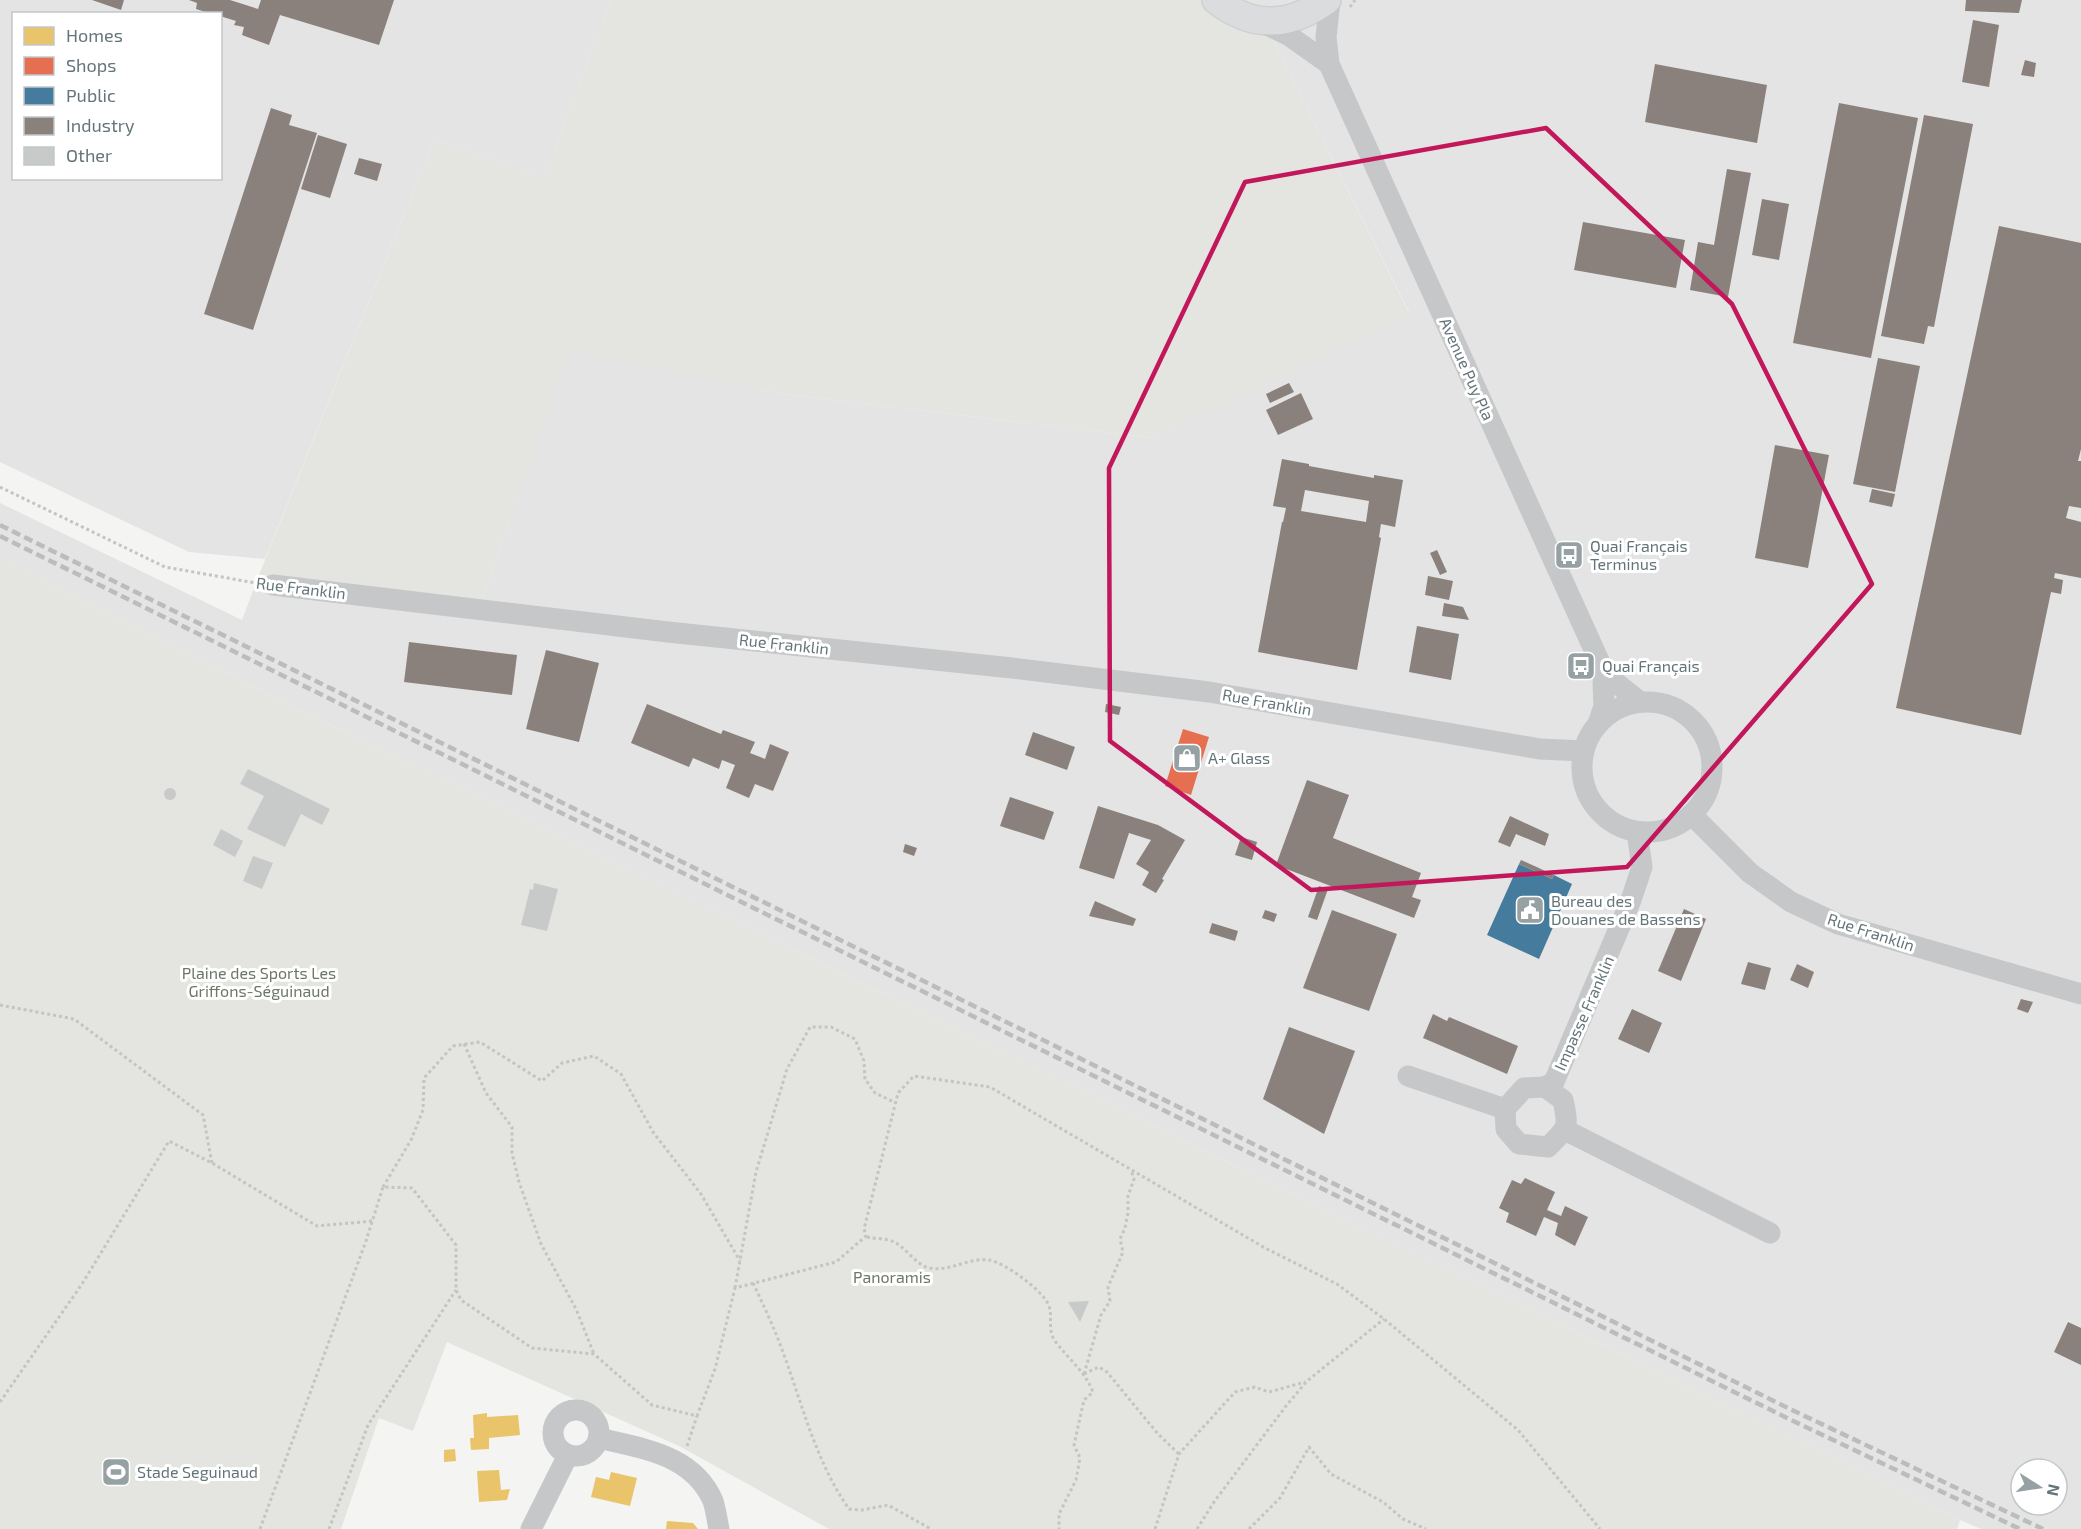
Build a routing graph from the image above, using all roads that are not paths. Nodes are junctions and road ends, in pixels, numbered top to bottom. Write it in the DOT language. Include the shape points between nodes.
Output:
graph roads {
  1 [pos="1216,0"];
  2 [pos="1328,0"];
  3 [pos="1259,21"];
  4 [pos="1329,64"];
  5 [pos="273,585"];
  6 [pos="1605,674"];
  7 [pos="1640,702"];
  8 [pos="1598,724"];
  9 [pos="1584,751"];
  10 [pos="1692,815"];
  11 [pos="1637,832"];
  12 [pos="2081,994"];
  13 [pos="1408,1076"];
  14 [pos="1545,1087"];
  15 [pos="1505,1109"];
  16 [pos="1565,1130"];
  17 [pos="1770,1233"];
  18 [pos="598,1438"];
  19 [pos="568,1455"];
  20 [pos="531,1529"];
  21 [pos="719,1529"];
  1 -- 3 [label="main road" via="1236,14"];
  2 -- 3 [label="main road" via="1309,13 1285,21"];
  2 -- 4 [label="street, Avenue Puy Pla"];
  3 -- 4 [label="street" via="1288,35"];
  4 -- 6 [label="street, Avenue Puy Pla"];
  5 -- 9 [label="street, Rue Franklin" via="1209,692 1540,748"];
  6 -- 7 [label="street, Avenue Puy Pla"];
  6 -- 8 [label="street, Avenue Puy Pla" via="1604,706"];
  7 -- 8 [label="street" via="1617,710"];
  7 -- 10 [label="street" via="1661,703 1679,711 1695,723 1706,740 1712,760 1711,780"];
  8 -- 9 [label="street"];
  9 -- 11 [label="street" via="1582,772 1587,794 1599,812 1616,825"];
  10 -- 11 [label="street" via="1656,832"];
  10 -- 12 [label="street, Rue Franklin" via="1750,873 1791,902 1838,924"];
  11 -- 14 [label="street, Impasse Franklin" via="1642,867 1631,900 1554,1082"];
  13 -- 15 [label="street"];
  14 -- 15 [label="street" via="1524,1088"];
  14 -- 16 [label="street" via="1563,1101"];
  15 -- 16 [label="street" via="1506,1129 1519,1144 1548,1147"];
  16 -- 17 [label="street"];
  18 -- 19 [label="street" via="590,1451"];
  18 -- 19 [label="street" via="593,1417 580,1409 565,1412 554,1423 553,1438"];
  18 -- 21 [label="street" via="660,1453 682,1463 701,1480 713,1502"];
  19 -- 20 [label="street"];
}
